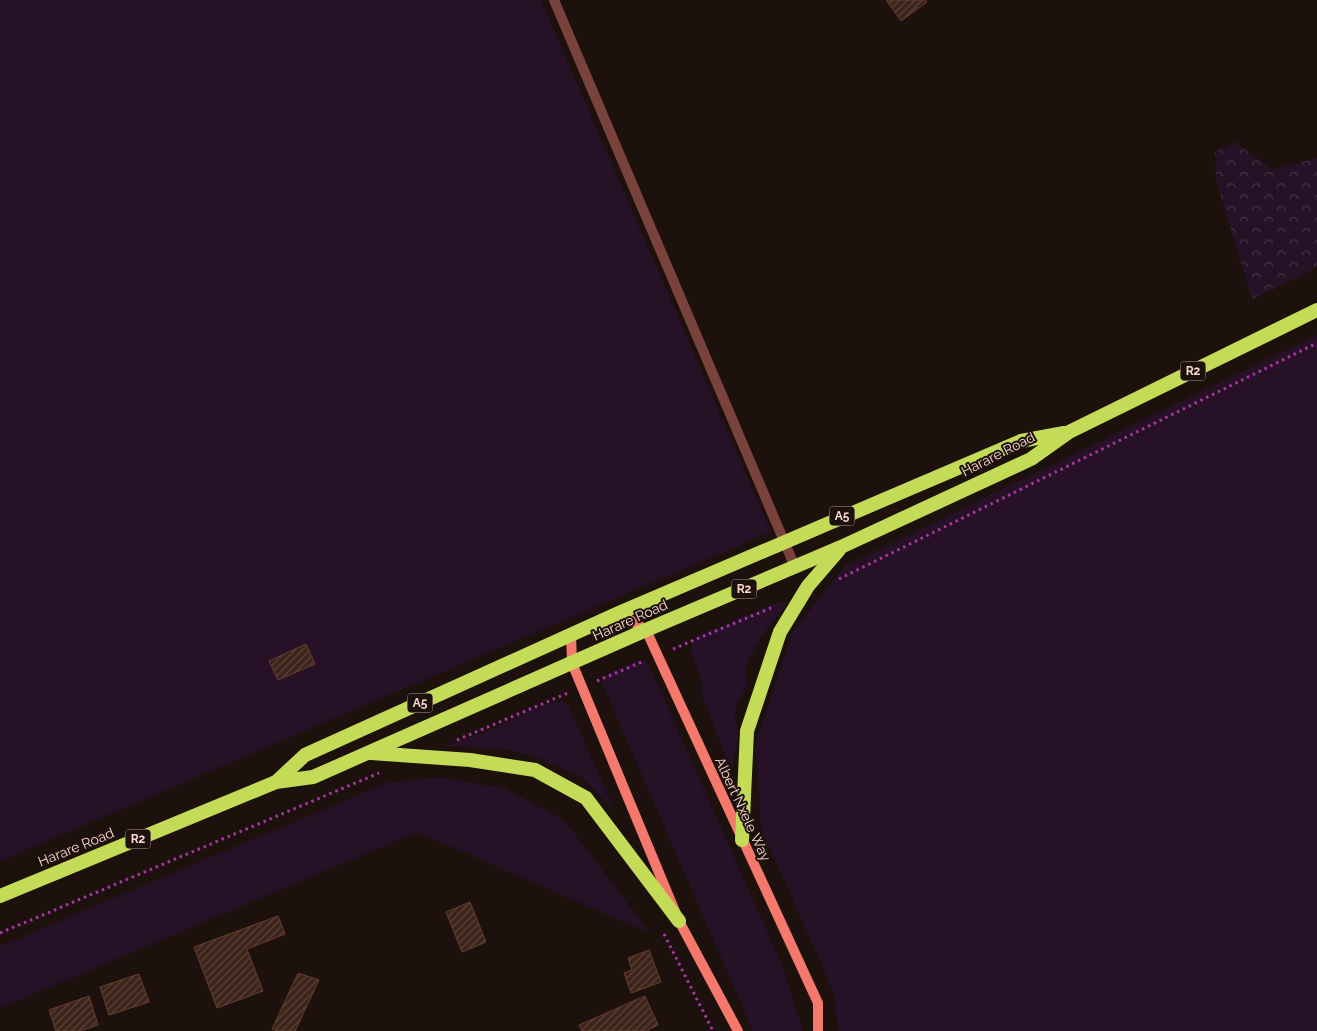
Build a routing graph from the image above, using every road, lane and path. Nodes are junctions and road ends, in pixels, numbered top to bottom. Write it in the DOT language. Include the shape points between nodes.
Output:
graph roads {
  1 [pos="554,0"];
  2 [pos="1317,310"];
  3 [pos="1069,432"];
  4 [pos="784,541"];
  5 [pos="841,547"];
  6 [pos="795,567"];
  7 [pos="619,613"];
  8 [pos="646,630"];
  9 [pos="571,635"];
  10 [pos="572,663"];
  11 [pos="368,753"];
  12 [pos="276,782"];
  13 [pos="742,840"];
  14 [pos="0,896"];
  15 [pos="679,921"];
  16 [pos="661,928"];
  17 [pos="712,1031"];
  18 [pos="738,1031"];
  19 [pos="818,1031"];
  1 -- 4 [label="lane"];
  2 -- 3 [label="highway, R2"];
  3 -- 4 [label="highway, Harare Road / A5" via="1021,441"];
  3 -- 5 [label="highway, Harare Road / R2" via="1031,459"];
  4 -- 6 [label="lane"];
  4 -- 7 [label="highway, Harare Road / A5"];
  5 -- 6 [label="highway, Harare Road / R2"];
  5 -- 13 [label="highway" via="808,586 780,632 747,731"];
  6 -- 8 [label="highway, Harare Road / R2"];
  7 -- 8 [label="main road"];
  7 -- 9 [label="highway, Harare Road / A5"];
  8 -- 10 [label="highway, Harare Road / R2"];
  8 -- 13 [label="main road, Albert Nxele Way"];
  9 -- 10 [label="main road"];
  9 -- 12 [label="highway, Harare Road / A5" via="305,755"];
  10 -- 11 [label="highway, Harare Road / R2"];
  10 -- 15 [label="main road"];
  11 -- 12 [label="highway, Harare Road / R2" via="313,776"];
  11 -- 15 [label="highway" via="470,760 535,770 586,798"];
  12 -- 14 [label="highway, Harare Road / R2"];
  13 -- 19 [label="main road, Albert Nxele Way" via="818,1003"];
  15 -- 18 [label="main road"];
  16 -- 17 [label="path"];
}
